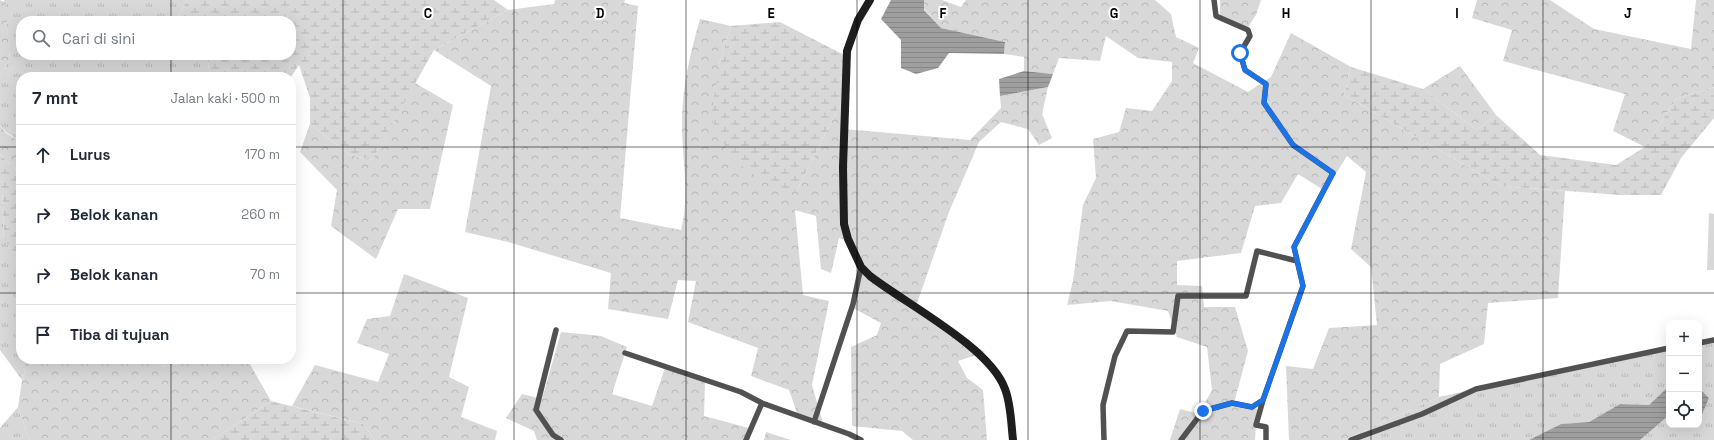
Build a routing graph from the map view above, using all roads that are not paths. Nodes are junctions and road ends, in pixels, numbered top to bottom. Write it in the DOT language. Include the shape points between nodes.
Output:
graph roads {
  1 [pos="870,0"];
  2 [pos="1214,0"];
  3 [pos="1297,262"];
  4 [pos="861,267"];
  5 [pos="556,330"];
  6 [pos="1714,340"];
  7 [pos="1702,342"];
  8 [pos="1666,349"];
  9 [pos="625,353"];
  10 [pos="1263,400"];
  11 [pos="762,403"];
  12 [pos="814,422"];
  13 [pos="561,440"];
  14 [pos="746,440"];
  15 [pos="861,440"];
  16 [pos="1013,440"];
  17 [pos="1104,440"];
  18 [pos="1181,440"];
  19 [pos="1266,440"];
  20 [pos="1351,440"];
  1 -- 4 [label="street" via="852,36 847,51 846,70 844,224"];
  2 -- 3 [label="street" via="1216,16 1248,30 1250,36 1240,53 1245,70 1266,84 1264,103 1288,139 1333,173 1294,247"];
  3 -- 10 [label="street" via="1303,286"];
  3 -- 17 [label="street" via="1257,251 1246,296 1178,296 1173,332 1127,331 1115,356 1103,405"];
  4 -- 12 [label="street" via="852,304"];
  4 -- 16 [label="street" via="880,284 963,340 984,358 1004,387"];
  5 -- 13 [label="street" via="536,410 553,436"];
  6 -- 7 [label="street"];
  8 -- 20 [label="street" via="1476,389 1422,414"];
  9 -- 11 [label="street" via="741,392"];
  10 -- 18 [label="street" via="1252,407 1232,403 1203,411"];
  10 -- 19 [label="street" via="1256,425 1266,427"];
  11 -- 12 [label="street"];
  11 -- 14 [label="street"];
  12 -- 15 [label="street"];
}
